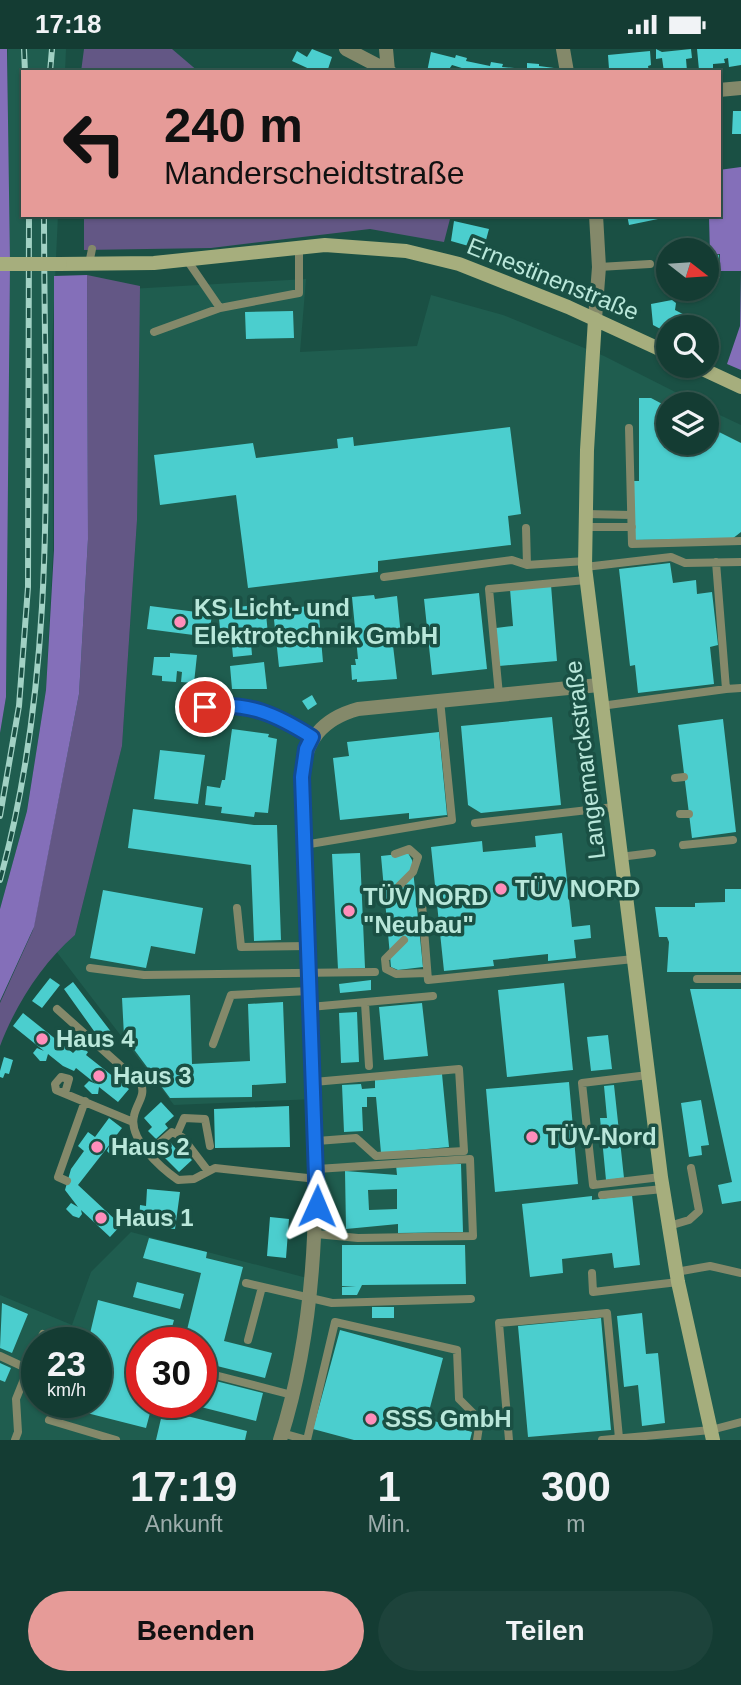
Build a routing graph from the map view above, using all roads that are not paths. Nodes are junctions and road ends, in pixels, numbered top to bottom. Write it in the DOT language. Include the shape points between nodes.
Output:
graph roads {
  1 [pos="346,49"];
  2 [pos="386,49"];
  3 [pos="563,49"];
  4 [pos="387,70"];
  5 [pos="389,70"];
  6 [pos="567,70"];
  7 [pos="741,88"];
  8 [pos="721,90"];
  9 [pos="596,217"];
  10 [pos="299,248"];
  11 [pos="92,249"];
  12 [pos="187,260"];
  13 [pos="0,264"];
  14 [pos="89,264"];
  15 [pos="650,264"];
  16 [pos="598,267"];
  17 [pos="219,308"];
  18 [pos="595,319"];
  19 [pos="153,332"];
  20 [pos="656,347"];
  21 [pos="719,377"];
  22 [pos="741,387"];
  23 [pos="629,428"];
  24 [pos="634,518"];
  25 [pos="586,521"];
  26 [pos="526,528"];
  27 [pos="741,541"];
  28 [pos="716,562"];
  29 [pos="741,562"];
  30 [pos="527,565"];
  31 [pos="585,569"];
  32 [pos="384,577"];
  33 [pos="599,685"];
  34 [pos="741,688"];
  35 [pos="726,689"];
  36 [pos="499,695"];
  37 [pos="440,700"];
  38 [pos="601,706"];
  39 [pos="188,710"];
  40 [pos="312,737"];
  41 [pos="614,807"];
  42 [pos="475,823"];
  43 [pos="733,839"];
  44 [pos="304,845"];
  45 [pos="683,845"];
  46 [pos="652,853"];
  47 [pos="395,854"];
  48 [pos="620,857"];
  49 [pos="399,886"];
  50 [pos="422,904"];
  51 [pos="237,908"];
  52 [pos="404,940"];
  53 [pos="308,946"];
  54 [pos="634,959"];
  55 [pos="90,968"];
  56 [pos="375,972"];
  57 [pos="309,974"];
  58 [pos="423,974"];
  59 [pos="697,979"];
  60 [pos="741,979"];
  61 [pos="309,991"];
  62 [pos="433,996"];
  63 [pos="365,1003"];
  64 [pos="310,1007"];
  65 [pos="58,1009"];
  66 [pos="213,1044"];
  67 [pos="369,1066"];
  68 [pos="648,1075"];
  69 [pos="314,1081"];
  70 [pos="65,1093"];
  71 [pos="85,1101"];
  72 [pos="133,1122"];
  73 [pos="177,1134"];
  74 [pos="317,1141"];
  75 [pos="210,1146"];
  76 [pos="149,1153"];
  77 [pos="691,1168"];
  78 [pos="208,1171"];
  79 [pos="317,1174"];
  80 [pos="67,1181"];
  81 [pos="662,1183"];
  82 [pos="601,1195"];
  83 [pos="669,1226"];
  84 [pos="316,1234"];
  85 [pos="592,1273"];
  86 [pos="741,1273"];
  87 [pos="677,1277"];
  88 [pos="246,1283"];
  89 [pos="262,1287"];
  90 [pos="309,1299"];
  91 [pos="471,1299"];
  92 [pos="248,1340"];
  93 [pos="0,1356"];
  94 [pos="21,1366"];
  95 [pos="217,1376"];
  96 [pos="21,1384"];
  97 [pos="292,1395"];
  98 [pos="49,1420"];
  99 [pos="741,1422"];
  100 [pos="712,1435"];
  101 [pos="281,1436"];
  102 [pos="618,1439"];
  103 [pos="15,1440"];
  104 [pos="116,1440"];
  105 [pos="307,1440"];
  106 [pos="477,1440"];
  107 [pos="509,1440"];
  108 [pos="602,1440"];
  1 -- 4 [label="street"];
  2 -- 5 [label="street"];
  3 -- 6 [label="street"];
  7 -- 8 [label="street"];
  9 -- 16 [label="street"];
  10 -- 12 [label="street, Ernestinenstraße"];
  10 -- 17 [label="lane" via="299,293"];
  10 -- 18 [label="street, Ernestinenstraße" via="377,247 438,257"];
  11 -- 14 [label="lane"];
  12 -- 14 [label="street, Ernestinenstraße"];
  12 -- 17 [label="lane"];
  13 -- 14 [label="street, Ernestinenstraße, bridge"];
  15 -- 16 [label="lane"];
  16 -- 18 [label="street"];
  17 -- 19 [label="lane"];
  18 -- 20 [label="street, Ernestinenstraße"];
  18 -- 25 [label="street, Langemarckstraße"];
  21 -- 22 [label="street"];
  23 -- 24 [label="lane"];
  24 -- 25 [label="lane"];
  24 -- 27 [label="lane" via="632,544"];
  25 -- 31 [label="street, Langemarckstraße"];
  26 -- 30 [label="lane"];
  28 -- 29 [label="lane"];
  28 -- 31 [label="lane" via="685,563 671,557"];
  28 -- 35 [label="lane"];
  30 -- 31 [label="lane"];
  30 -- 32 [label="lane" via="513,560"];
  31 -- 33 [label="street, Langemarckstraße"];
  31 -- 36 [label="lane" via="489,589"];
  33 -- 36 [label="street"];
  33 -- 38 [label="street, Langemarckstraße"];
  34 -- 35 [label="lane"];
  35 -- 38 [label="lane"];
  36 -- 37 [label="street"];
  37 -- 40 [label="street" via="358,709 333,719"];
  37 -- 44 [label="lane" via="452,820"];
  38 -- 41 [label="street, Langemarckstraße"];
  39 -- 40 [label="street" via="223,705 266,711"];
  40 -- 44 [label="street" via="303,762"];
  41 -- 42 [label="lane"];
  41 -- 48 [label="street, Langemarckstraße"];
  43 -- 45 [label="lane"];
  44 -- 53 [label="street"];
  46 -- 48 [label="lane"];
  47 -- 49 [label="lane" via="406,848 418,862"];
  48 -- 54 [label="street, Langemarckstraße"];
  50 -- 58 [label="lane"];
  51 -- 53 [label="lane" via="242,947"];
  52 -- 58 [label="lane" via="384,962 389,972"];
  53 -- 57 [label="street"];
  54 -- 58 [label="lane" via="428,980"];
  54 -- 68 [label="street, Langemarckstraße"];
  55 -- 57 [label="lane" via="144,975"];
  56 -- 57 [label="lane"];
  57 -- 61 [label="street"];
  59 -- 60 [label="lane"];
  61 -- 64 [label="street"];
  61 -- 66 [label="lane" via="231,995"];
  62 -- 63 [label="lane"];
  63 -- 64 [label="lane"];
  63 -- 67 [label="lane"];
  64 -- 69 [label="street"];
  65 -- 72 [label="lane" via="142,1086"];
  68 -- 81 [label="street, Langemarckstraße"];
  68 -- 81 [label="lane" via="582,1083 593,1185"];
  69 -- 74 [label="street"];
  69 -- 74 [label="lane" via="459,1069 464,1150 376,1156 356,1138"];
  70 -- 71 [label="lane"];
  71 -- 72 [label="lane"];
  71 -- 80 [label="lane" via="58,1177"];
  72 -- 76 [label="lane"];
  73 -- 75 [label="lane" via="184,1118 205,1119"];
  73 -- 76 [label="lane" via="172,1132"];
  73 -- 78 [label="lane"];
  74 -- 79 [label="street"];
  76 -- 78 [label="lane" via="180,1180"];
  77 -- 83 [label="lane" via="699,1212"];
  78 -- 79 [label="lane"];
  79 -- 84 [label="street"];
  79 -- 84 [label="lane" via="470,1159 473,1236"];
  81 -- 82 [label="lane"];
  81 -- 83 [label="street, Langemarckstraße"];
  83 -- 87 [label="street, Langemarckstraße"];
  84 -- 90 [label="street"];
  85 -- 87 [label="lane" via="593,1292"];
  86 -- 87 [label="lane" via="710,1266"];
  87 -- 100 [label="street, Langemarckstraße"];
  88 -- 89 [label="lane"];
  89 -- 90 [label="lane"];
  89 -- 92 [label="lane"];
  90 -- 91 [label="lane" via="332,1303"];
  90 -- 97 [label="street"];
  93 -- 94 [label="lane"];
  95 -- 97 [label="lane"];
  96 -- 103 [label="lane"];
  97 -- 101 [label="street"];
  98 -- 104 [label="lane"];
  99 -- 100 [label="lane"];
  100 -- 102 [label="lane"];
  101 -- 105 [label="lane"];
  102 -- 107 [label="lane" via="607,1313 499,1323"];
  102 -- 108 [label="lane"];
  105 -- 106 [label="lane" via="335,1322 457,1350 459,1399 480,1420"];
}
